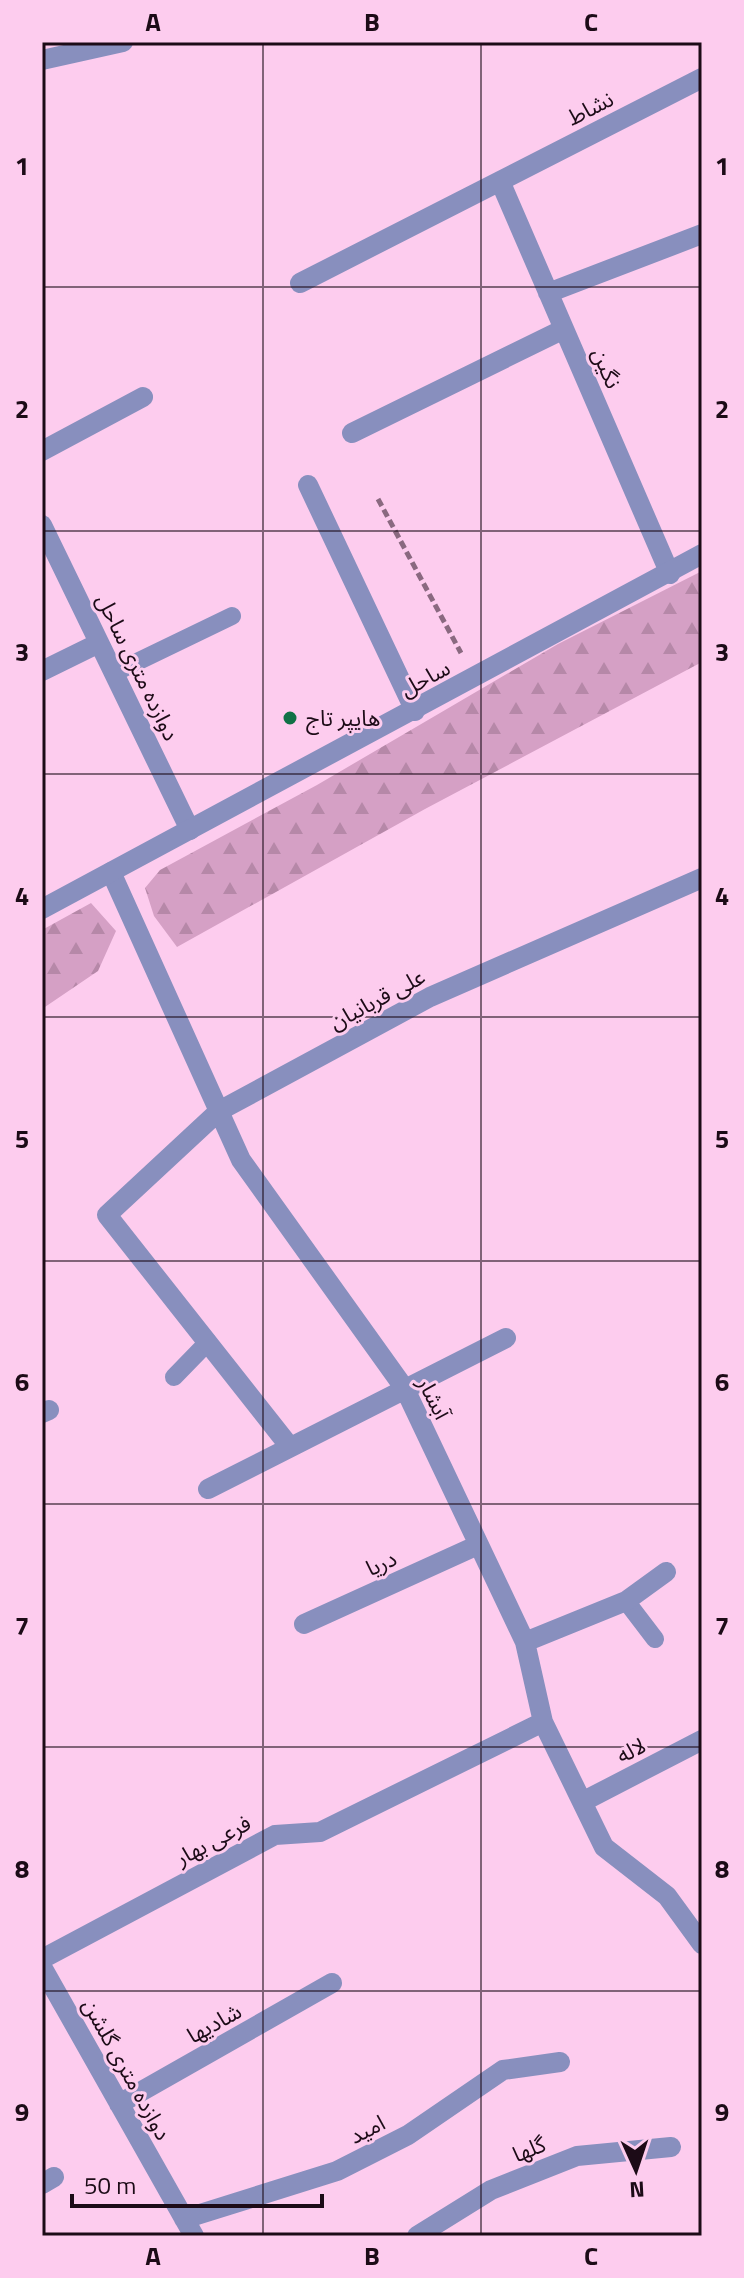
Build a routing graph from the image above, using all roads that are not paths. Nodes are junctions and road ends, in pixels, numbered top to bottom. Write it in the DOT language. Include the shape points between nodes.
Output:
graph roads {
  1 [pos="123,42"];
  2 [pos="43,57"];
  3 [pos="702,78"];
  4 [pos="500,181"];
  5 [pos="702,234"];
  6 [pos="300,283"];
  7 [pos="548,293"];
  8 [pos="564,329"];
  9 [pos="143,397"];
  10 [pos="352,433"];
  11 [pos="42,451"];
  12 [pos="308,485"];
  13 [pos="42,525"];
  14 [pos="702,554"];
  15 [pos="670,574"];
  16 [pos="232,616"];
  17 [pos="99,643"];
  18 [pos="42,671"];
  19 [pos="114,673"];
  20 [pos="415,711"];
  21 [pos="190,830"];
  22 [pos="111,872"];
  23 [pos="702,878"];
  24 [pos="42,909"];
  25 [pos="219,1111"];
  26 [pos="506,1338"];
  27 [pos="208,1342"];
  28 [pos="174,1377"];
  29 [pos="405,1389"];
  30 [pos="290,1447"];
  31 [pos="208,1489"];
  32 [pos="478,1545"];
  33 [pos="666,1572"];
  34 [pos="626,1601"];
  35 [pos="304,1624"];
  36 [pos="655,1639"];
  37 [pos="525,1642"];
  38 [pos="543,1722"];
  39 [pos="702,1740"];
  40 [pos="582,1802"];
  41 [pos="702,1944"];
  42 [pos="42,1959"];
  43 [pos="42,1967"];
  44 [pos="332,1983"];
  45 [pos="560,2062"];
  46 [pos="119,2104"];
  47 [pos="671,2147"];
  48 [pos="189,2227"];
  49 [pos="417,2236"];
  1 -- 2 [label="street"];
  3 -- 4 [label="street, نشاط"];
  4 -- 6 [label="street, نشاط"];
  4 -- 7 [label="street, نگین"];
  5 -- 7 [label="street"];
  7 -- 8 [label="street, نگین"];
  8 -- 10 [label="street"];
  8 -- 15 [label="street, نگین"];
  9 -- 11 [label="street"];
  12 -- 20 [label="street"];
  13 -- 17 [label="street, دوازده متری ساحل"];
  14 -- 15 [label="street, ساحل"];
  15 -- 20 [label="street, ساحل"];
  16 -- 19 [label="lane"];
  17 -- 18 [label="street"];
  17 -- 19 [label="street, دوازده متری ساحل"];
  19 -- 21 [label="street, دوازده متری ساحل"];
  20 -- 21 [label="street, ساحل"];
  21 -- 22 [label="street, ساحل"];
  22 -- 24 [label="street, ساحل"];
  22 -- 25 [label="street, آبشار"];
  23 -- 25 [label="street, علی قربانیان" via="430,997"];
  25 -- 27 [label="street, علی قربانیان" via="107,1215"];
  25 -- 29 [label="street, آبشار" via="241,1160"];
  26 -- 29 [label="street"];
  27 -- 28 [label="lane"];
  27 -- 30 [label="street"];
  29 -- 30 [label="street"];
  29 -- 32 [label="street, آبشار"];
  30 -- 31 [label="street"];
  32 -- 35 [label="street, دریا"];
  32 -- 37 [label="street, آبشار"];
  33 -- 34 [label="street"];
  34 -- 36 [label="lane"];
  34 -- 37 [label="street"];
  37 -- 38 [label="street, آبشار"];
  38 -- 40 [label="street, آبشار"];
  38 -- 42 [label="street, فرعی بهار" via="320,1832 275,1835"];
  39 -- 40 [label="street, لاله"];
  40 -- 41 [label="street, آبشار" via="604,1847 667,1896"];
  43 -- 46 [label="street, دوازده متری گلشن"];
  44 -- 46 [label="street, شادیها"];
  45 -- 48 [label="street, امید" via="503,2070 408,2135 337,2171"];
  46 -- 48 [label="street, دوازده متری گلشن"];
  47 -- 49 [label="street, گلها" via="577,2156 491,2190"];
}
